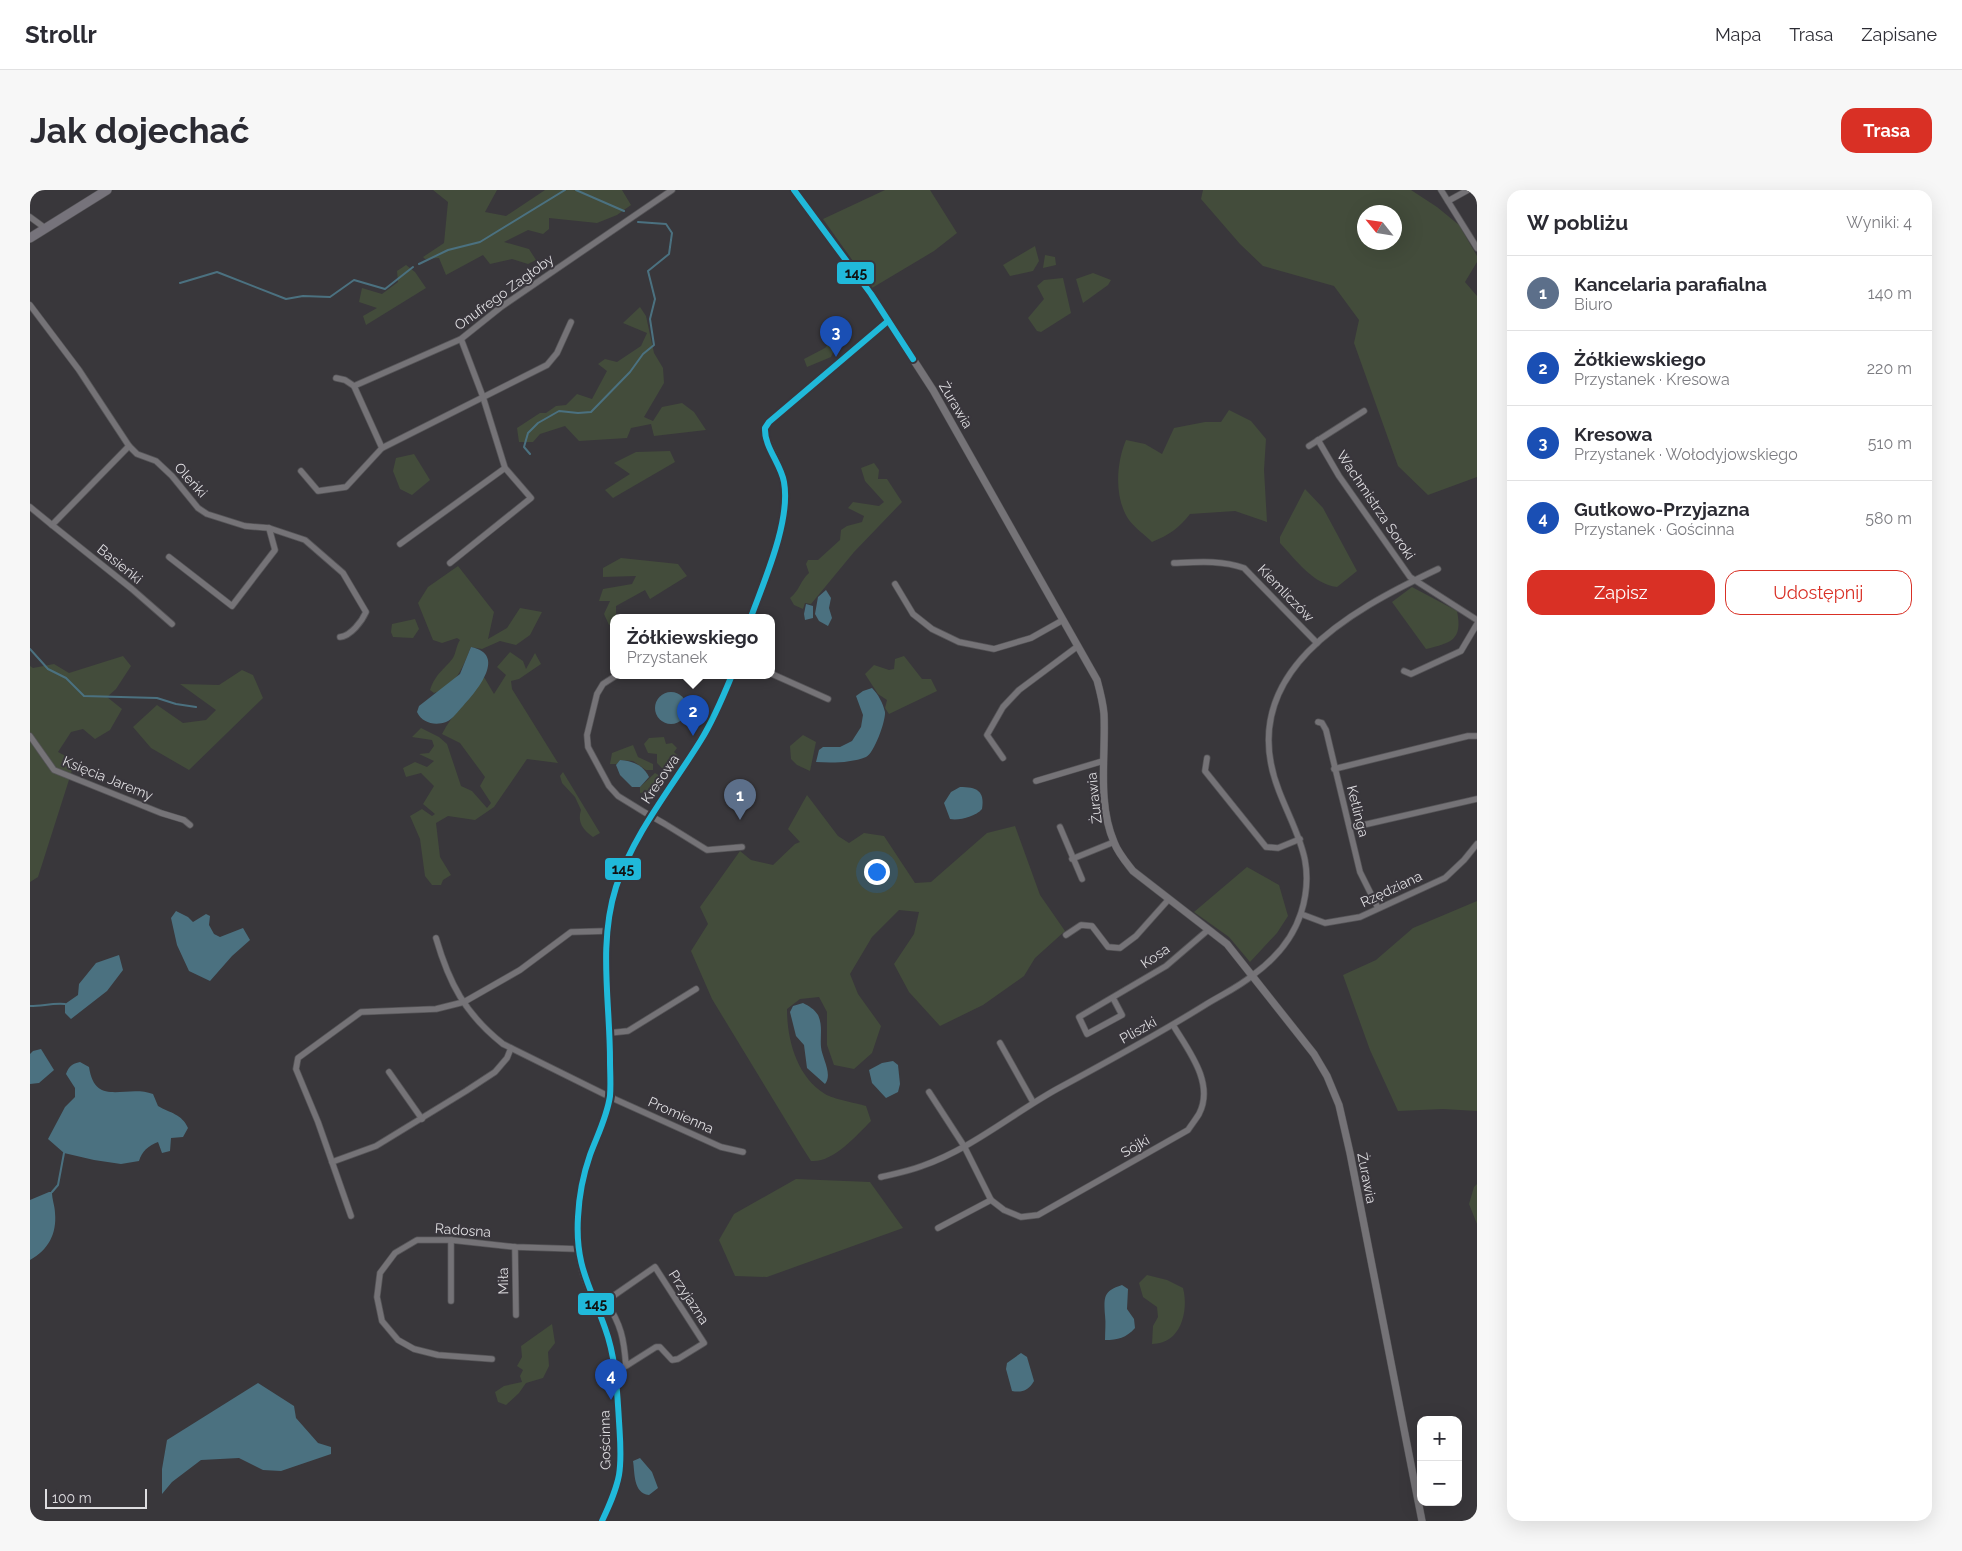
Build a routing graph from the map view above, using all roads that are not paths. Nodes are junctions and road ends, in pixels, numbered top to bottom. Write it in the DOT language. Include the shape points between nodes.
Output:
graph roads {
  1 [pos="107,190"];
  2 [pos="672,190"];
  3 [pos="794,190"];
  4 [pos="1441,190"];
  5 [pos="1468,190"];
  6 [pos="1448,201"];
  7 [pos="30,217"];
  8 [pos="45,228"];
  9 [pos="30,238"];
  10 [pos="1477,248"];
  11 [pos="30,305"];
  12 [pos="888,321"];
  13 [pos="571,322"];
  14 [pos="461,339"];
  15 [pos="336,378"];
  16 [pos="354,386"];
  17 [pos="483,398"];
  18 [pos="1364,411"];
  19 [pos="1318,440"];
  20 [pos="129,446"];
  21 [pos="1309,446"];
  22 [pos="382,448"];
  23 [pos="506,468"];
  24 [pos="301,471"];
  25 [pos="30,507"];
  26 [pos="52,525"];
  27 [pos="269,528"];
  28 [pos="400,544"];
  29 [pos="169,557"];
  30 [pos="450,563"];
  31 [pos="1174,564"];
  32 [pos="1438,569"];
  33 [pos="1415,580"];
  34 [pos="895,584"];
  35 [pos="752,614"];
  36 [pos="1064,620"];
  37 [pos="1477,620"];
  38 [pos="172,624"];
  39 [pos="1477,624"];
  40 [pos="340,637"];
  41 [pos="1317,643"];
  42 [pos="1078,646"];
  43 [pos="1404,671"];
  44 [pos="775,675"];
  45 [pos="610,679"];
  46 [pos="730,679"];
  47 [pos="828,698"];
  48 [pos="1318,722"];
  49 [pos="30,736"];
  50 [pos="1477,736"];
  51 [pos="1003,758"];
  52 [pos="1207,758"];
  53 [pos="1104,761"];
  54 [pos="1334,769"];
  55 [pos="1036,781"];
  56 [pos="1477,799"];
  57 [pos="650,817"];
  58 [pos="190,825"];
  59 [pos="1060,827"];
  60 [pos="1350,828"];
  61 [pos="1300,839"];
  62 [pos="1114,842"];
  63 [pos="1477,844"];
  64 [pos="742,847"];
  65 [pos="1072,859"];
  66 [pos="1082,879"];
  67 [pos="1169,899"];
  68 [pos="1378,908"];
  69 [pos="1301,914"];
  70 [pos="1208,930"];
  71 [pos="607,931"];
  72 [pos="1066,936"];
  73 [pos="436,938"];
  74 [pos="1253,976"];
  75 [pos="696,989"];
  76 [pos="1113,998"];
  77 [pos="464,1002"];
  78 [pos="1173,1025"];
  79 [pos="609,1033"];
  80 [pos="1000,1043"];
  81 [pos="511,1048"];
  82 [pos="389,1072"];
  83 [pos="929,1092"];
  84 [pos="610,1097"];
  85 [pos="1033,1102"];
  86 [pos="422,1119"];
  87 [pos="964,1146"];
  88 [pos="743,1152"];
  89 [pos="332,1162"];
  90 [pos="881,1177"];
  91 [pos="990,1200"];
  92 [pos="351,1216"];
  93 [pos="938,1228"];
  94 [pos="451,1240"];
  95 [pos="515,1247"];
  96 [pos="578,1249"];
  97 [pos="451,1301"];
  98 [pos="516,1315"];
  99 [pos="492,1359"];
  100 [pos="626,1366"];
  101 [pos="615,1370"];
  102 [pos="602,1521"];
  103 [pos="1422,1521"];
  1 -- 8 [label="main road"];
  2 -- 14 [label="street, Onufrego Zagłoby" via="501,307"];
  3 -- 12 [label="street, Żurawia"];
  4 -- 6 [label="street"];
  5 -- 6 [label="street"];
  6 -- 10 [label="street"];
  7 -- 8 [label="street"];
  8 -- 9 [label="main road"];
  11 -- 20 [label="street, Oleńki" via="79,370"];
  12 -- 35 [label="street" via="769,422 765,429 785,485 783,514"];
  12 -- 36 [label="street, Żurawia" via="946,412"];
  13 -- 17 [label="street" via="557,353 547,364"];
  14 -- 16 [label="street, Onufrego Zagłoby"];
  14 -- 17 [label="street"];
  15 -- 16 [label="street"];
  16 -- 22 [label="street"];
  17 -- 22 [label="street"];
  17 -- 23 [label="street"];
  18 -- 19 [label="street"];
  19 -- 21 [label="street"];
  19 -- 33 [label="street, Wachmistrza Soroki" via="1390,550"];
  20 -- 26 [label="street"];
  20 -- 27 [label="street, Oleńki" via="137,454 156,461 207,514 246,526"];
  22 -- 24 [label="street" via="346,487 318,491"];
  23 -- 28 [label="street"];
  23 -- 30 [label="street" via="531,498"];
  25 -- 26 [label="street, Basieńki"];
  26 -- 38 [label="street, Basieńki"];
  27 -- 29 [label="street" via="275,550 232,606"];
  27 -- 40 [label="street, Oleńki" via="305,540 343,573 366,612 362,620"];
  31 -- 41 [label="street, Kiemliczów" via="1216,561 1244,568"];
  32 -- 33 [label="street, Pliszki"];
  33 -- 37 [label="street"];
  33 -- 41 [label="street, Pliszki" via="1360,611"];
  34 -- 36 [label="street" via="913,614 932,629 959,642 994,649 1030,638"];
  36 -- 42 [label="street, Żurawia"];
  39 -- 43 [label="street" via="1461,651 1410,674"];
  41 -- 61 [label="street, Pliszki" via="1302,656 1284,680 1268,722 1267,743 1272,769"];
  42 -- 51 [label="street" via="1019,690 1003,707 987,735"];
  42 -- 53 [label="street, Żurawia" via="1097,680 1102,698"];
  44 -- 47 [label="street"];
  45 -- 57 [label="street, Kresowa" via="596,694 587,735 588,747 618,796"];
  46 -- 57 [label="street, Kresowa" via="704,734"];
  48 -- 54 [label="street, Ketlinga" via="1326,730"];
  49 -- 58 [label="street, Księcia Jaremy" via="54,770"];
  50 -- 54 [label="street"];
  52 -- 61 [label="street" via="1205,771 1266,847 1278,848"];
  53 -- 55 [label="street, Żurawia"];
  53 -- 62 [label="street, Żurawia" via="1108,822"];
  54 -- 60 [label="street, Ketlinga"];
  56 -- 60 [label="street"];
  57 -- 64 [label="street" via="707,850"];
  57 -- 71 [label="street, Kresowa" via="619,876"];
  59 -- 65 [label="street"];
  60 -- 68 [label="street, Ketlinga" via="1360,872"];
  61 -- 69 [label="street, Pliszki" via="1307,876"];
  62 -- 65 [label="street"];
  62 -- 67 [label="street, Żurawia" via="1133,871"];
  63 -- 68 [label="street, Rzędziana" via="1445,878"];
  65 -- 66 [label="street"];
  67 -- 70 [label="street, Żurawia"];
  67 -- 72 [label="street" via="1136,936 1120,948 1108,947 1092,926 1081,925"];
  68 -- 69 [label="street, Rzędziana" via="1360,917 1325,923"];
  69 -- 74 [label="street, Pliszki" via="1293,933 1277,955"];
  70 -- 74 [label="street, Żurawia" via="1227,944"];
  70 -- 76 [label="street, Kosa" via="1166,966"];
  71 -- 77 [label="street" via="571,932 520,970"];
  71 -- 79 [label="street, Kresowa"];
  73 -- 77 [label="street, Promienna" via="446,970"];
  74 -- 78 [label="street, Pliszki"];
  74 -- 103 [label="street, Żurawia" via="1314,1054 1339,1105"];
  75 -- 79 [label="street" via="628,1030"];
  76 -- 76 [label="street, Kosa" via="1122,1014 1087,1034 1080,1016"];
  77 -- 81 [label="street, Promienna" via="491,1034"];
  77 -- 89 [label="street" via="436,1009 361,1012 298,1058 296,1069"];
  78 -- 85 [label="street, Pliszki"];
  78 -- 91 [label="street, Sójki" via="1198,1066 1204,1092 1200,1112 1188,1130 1038,1215 1022,1217"];
  79 -- 84 [label="street, Kresowa"];
  80 -- 85 [label="street"];
  81 -- 84 [label="street, Promienna"];
  81 -- 86 [label="street" via="495,1072"];
  82 -- 86 [label="street"];
  83 -- 87 [label="street"];
  84 -- 88 [label="street, Promienna" via="721,1146"];
  84 -- 96 [label="street, Gościnna" via="579,1196"];
  85 -- 87 [label="street, Pliszki"];
  86 -- 89 [label="street" via="376,1146"];
  87 -- 90 [label="street, Pliszki" via="923,1166"];
  87 -- 91 [label="street"];
  89 -- 92 [label="street"];
  91 -- 93 [label="street"];
  94 -- 95 [label="street, Radosna"];
  94 -- 97 [label="street"];
  94 -- 99 [label="street, Radosna" via="417,1240 395,1253 380,1273 377,1297 382,1322 398,1340 414,1350"];
  95 -- 96 [label="street, Radosna"];
  95 -- 98 [label="street, Miła"];
  96 -- 101 [label="street, Gościnna" via="583,1277 605,1329"];
  100 -- 100 [label="street, Przyjazna" via="624,1339 617,1318 606,1301 655,1268 704,1343 672,1360 660,1346 656,1347"];
  100 -- 101 [label="street, Przyjazna"];
  101 -- 102 [label="street, Gościnna" via="620,1456 612,1501"];
}
